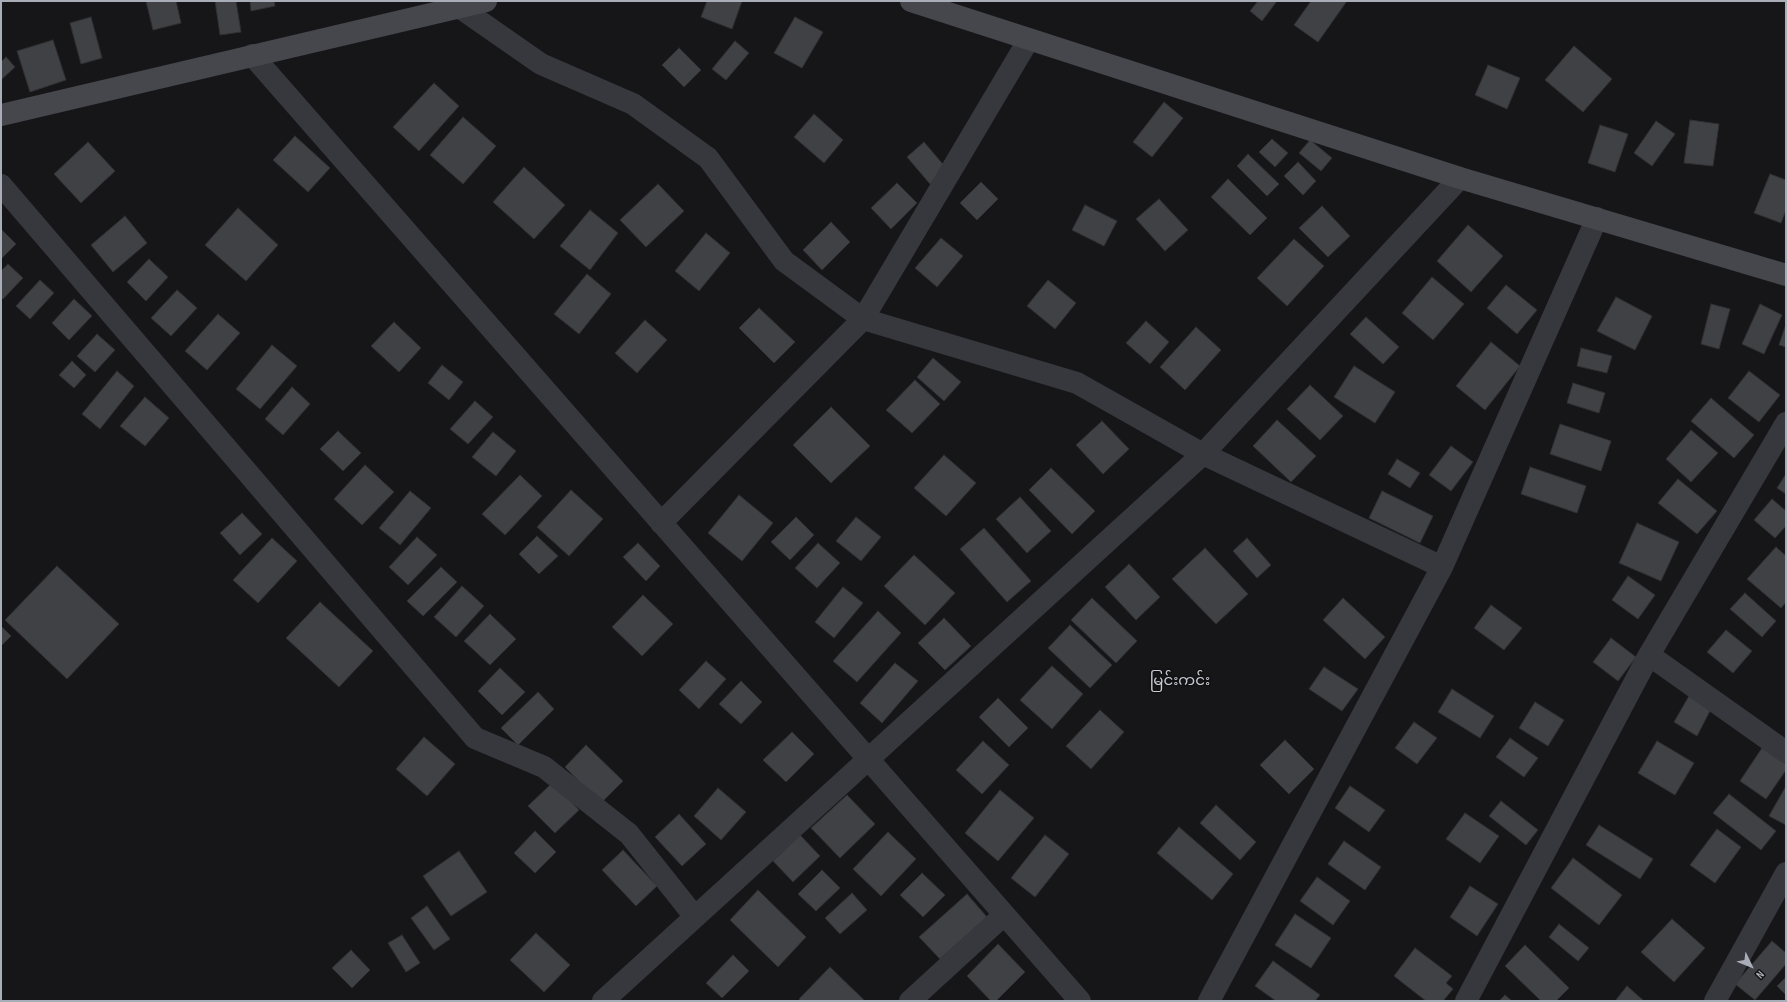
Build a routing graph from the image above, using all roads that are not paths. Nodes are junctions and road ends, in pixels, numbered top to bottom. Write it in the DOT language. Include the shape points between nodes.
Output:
graph roads {
  1 [pos="486,1"];
  2 [pos="912,1"];
  3 [pos="459,7"];
  4 [pos="1029,39"];
  5 [pos="252,55"];
  6 [pos="1,115"];
  7 [pos="1460,178"];
  8 [pos="1,186"];
  9 [pos="1597,218"];
  10 [pos="1786,275"];
  11 [pos="863,320"];
  12 [pos="1786,423"];
  13 [pos="1203,454"];
  14 [pos="661,523"];
  15 [pos="1442,567"];
  16 [pos="1649,654"];
  17 [pos="1786,752"];
  18 [pos="868,761"];
  19 [pos="1786,874"];
  20 [pos="1004,914"];
  21 [pos="695,918"];
  22 [pos="603,1001"];
  23 [pos="910,1001"];
  24 [pos="1080,1001"];
  25 [pos="1209,1001"];
  26 [pos="1466,1001"];
  27 [pos="1715,1001"];
  1 -- 3 [label="street"];
  2 -- 4 [label="street"];
  3 -- 5 [label="street"];
  3 -- 11 [label="street" via="540,64 633,104 708,158 784,260"];
  4 -- 7 [label="street"];
  4 -- 11 [label="street"];
  5 -- 6 [label="street"];
  5 -- 14 [label="street"];
  7 -- 9 [label="street"];
  7 -- 13 [label="street"];
  8 -- 21 [label="street" via="475,738 544,767 629,834"];
  9 -- 10 [label="street"];
  9 -- 15 [label="street"];
  11 -- 13 [label="street" via="1077,383"];
  11 -- 14 [label="street"];
  12 -- 16 [label="street"];
  13 -- 15 [label="street"];
  13 -- 18 [label="street"];
  14 -- 18 [label="street"];
  15 -- 25 [label="street"];
  16 -- 17 [label="street"];
  16 -- 26 [label="street"];
  18 -- 20 [label="street"];
  18 -- 21 [label="street"];
  19 -- 27 [label="street"];
  20 -- 23 [label="street"];
  20 -- 24 [label="street"];
  21 -- 22 [label="street"];
}
